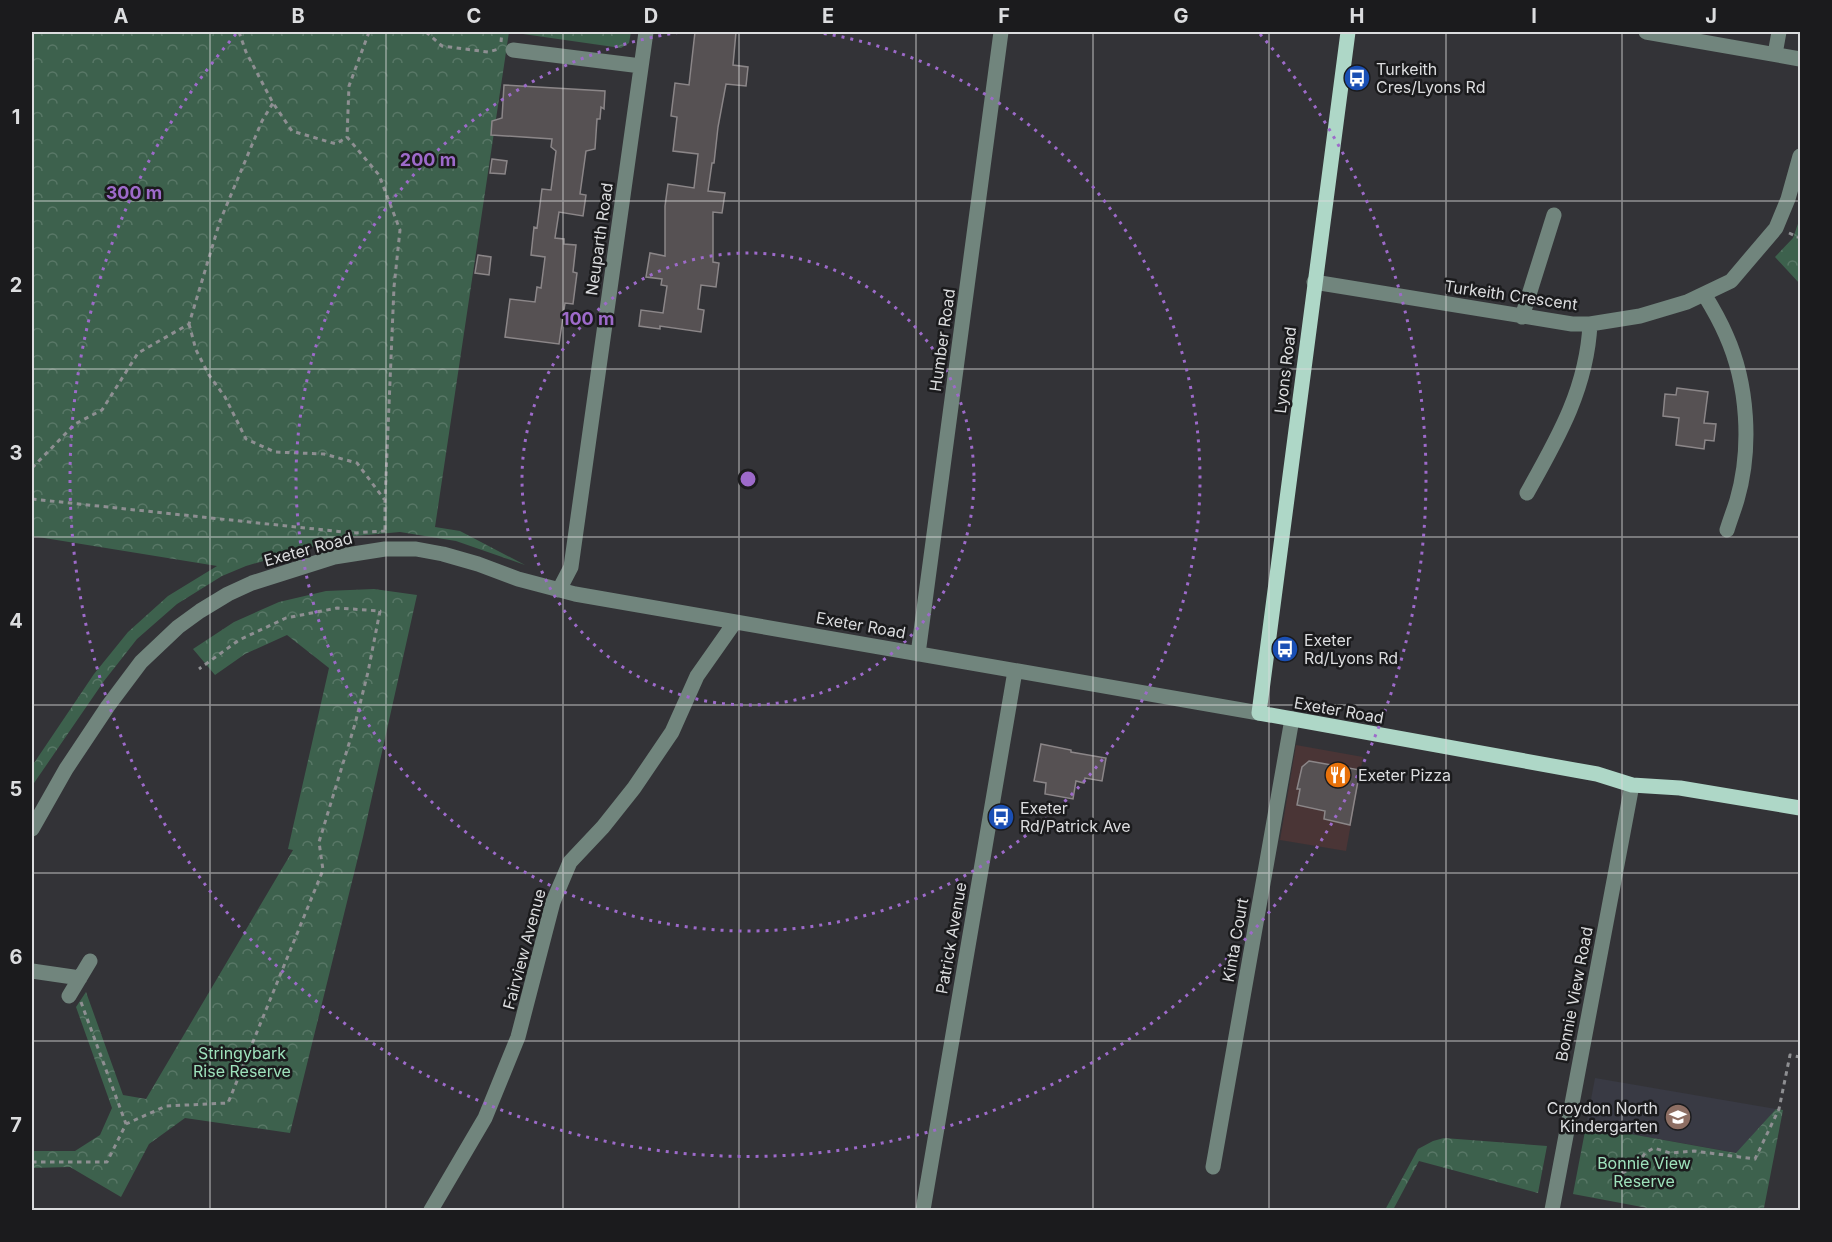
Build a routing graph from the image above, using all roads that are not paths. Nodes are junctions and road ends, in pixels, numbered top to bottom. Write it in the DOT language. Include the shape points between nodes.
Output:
graph roads {
  1 [pos="646,32"];
  2 [pos="1002,32"];
  3 [pos="1348,32"];
  4 [pos="1646,32"];
  5 [pos="1779,32"];
  6 [pos="513,50"];
  7 [pos="1775,54"];
  8 [pos="1800,59"];
  9 [pos="641,66"];
  10 [pos="1800,156"];
  11 [pos="1554,214"];
  12 [pos="1314,282"];
  13 [pos="1704,294"];
  14 [pos="1522,317"];
  15 [pos="1590,324"];
  16 [pos="1527,493"];
  17 [pos="1726,530"];
  18 [pos="559,590"];
  19 [pos="735,622"];
  20 [pos="918,654"];
  21 [pos="1015,671"];
  22 [pos="1259,713"];
  23 [pos="1292,719"];
  24 [pos="1632,785"];
  25 [pos="1800,808"];
  26 [pos="32,829"];
  27 [pos="90,961"];
  28 [pos="32,971"];
  29 [pos="1213,1167"];
  30 [pos="430,1210"];
  31 [pos="923,1210"];
  32 [pos="1552,1210"];
  1 -- 9 [label="street, Neuparth Road"];
  2 -- 20 [label="street, Humber Road"];
  3 -- 12 [label="main road, Lyons Road"];
  4 -- 7 [label="street"];
  5 -- 7 [label="street"];
  6 -- 9 [label="street"];
  7 -- 8 [label="street"];
  9 -- 18 [label="street, Neuparth Road" via="571,567"];
  10 -- 13 [label="street, Turkeith Crescent" via="1776,228 1731,281"];
  11 -- 14 [label="street"];
  12 -- 14 [label="street, Turkeith Crescent"];
  12 -- 22 [label="main road, Lyons Road"];
  13 -- 15 [label="street, Turkeith Crescent" via="1640,316"];
  13 -- 17 [label="street" via="1730,344 1739,371 1745,414 1746,453 1738,498"];
  14 -- 15 [label="street, Turkeith Crescent"];
  15 -- 16 [label="street" via="1578,388 1561,431"];
  18 -- 19 [label="street, Exeter Road"];
  18 -- 26 [label="street, Exeter Road" via="416,549 385,549 334,558 252,583 178,627 141,662 66,769"];
  19 -- 20 [label="street, Exeter Road"];
  19 -- 30 [label="street, Fairview Avenue" via="697,676 672,732 634,788 570,862 553,902 518,1037 485,1118"];
  20 -- 21 [label="street, Exeter Road"];
  21 -- 22 [label="street, Exeter Road"];
  21 -- 31 [label="street, Patrick Avenue"];
  22 -- 23 [label="main road, Exeter Road"];
  23 -- 24 [label="main road, Exeter Road" via="1597,774"];
  23 -- 29 [label="street, Kinta Court"];
  24 -- 25 [label="main road, Exeter Road" via="1680,788"];
  24 -- 32 [label="street, Bonnie View Road"];
  27 -- 28 [label="street" via="74,988"];
}
